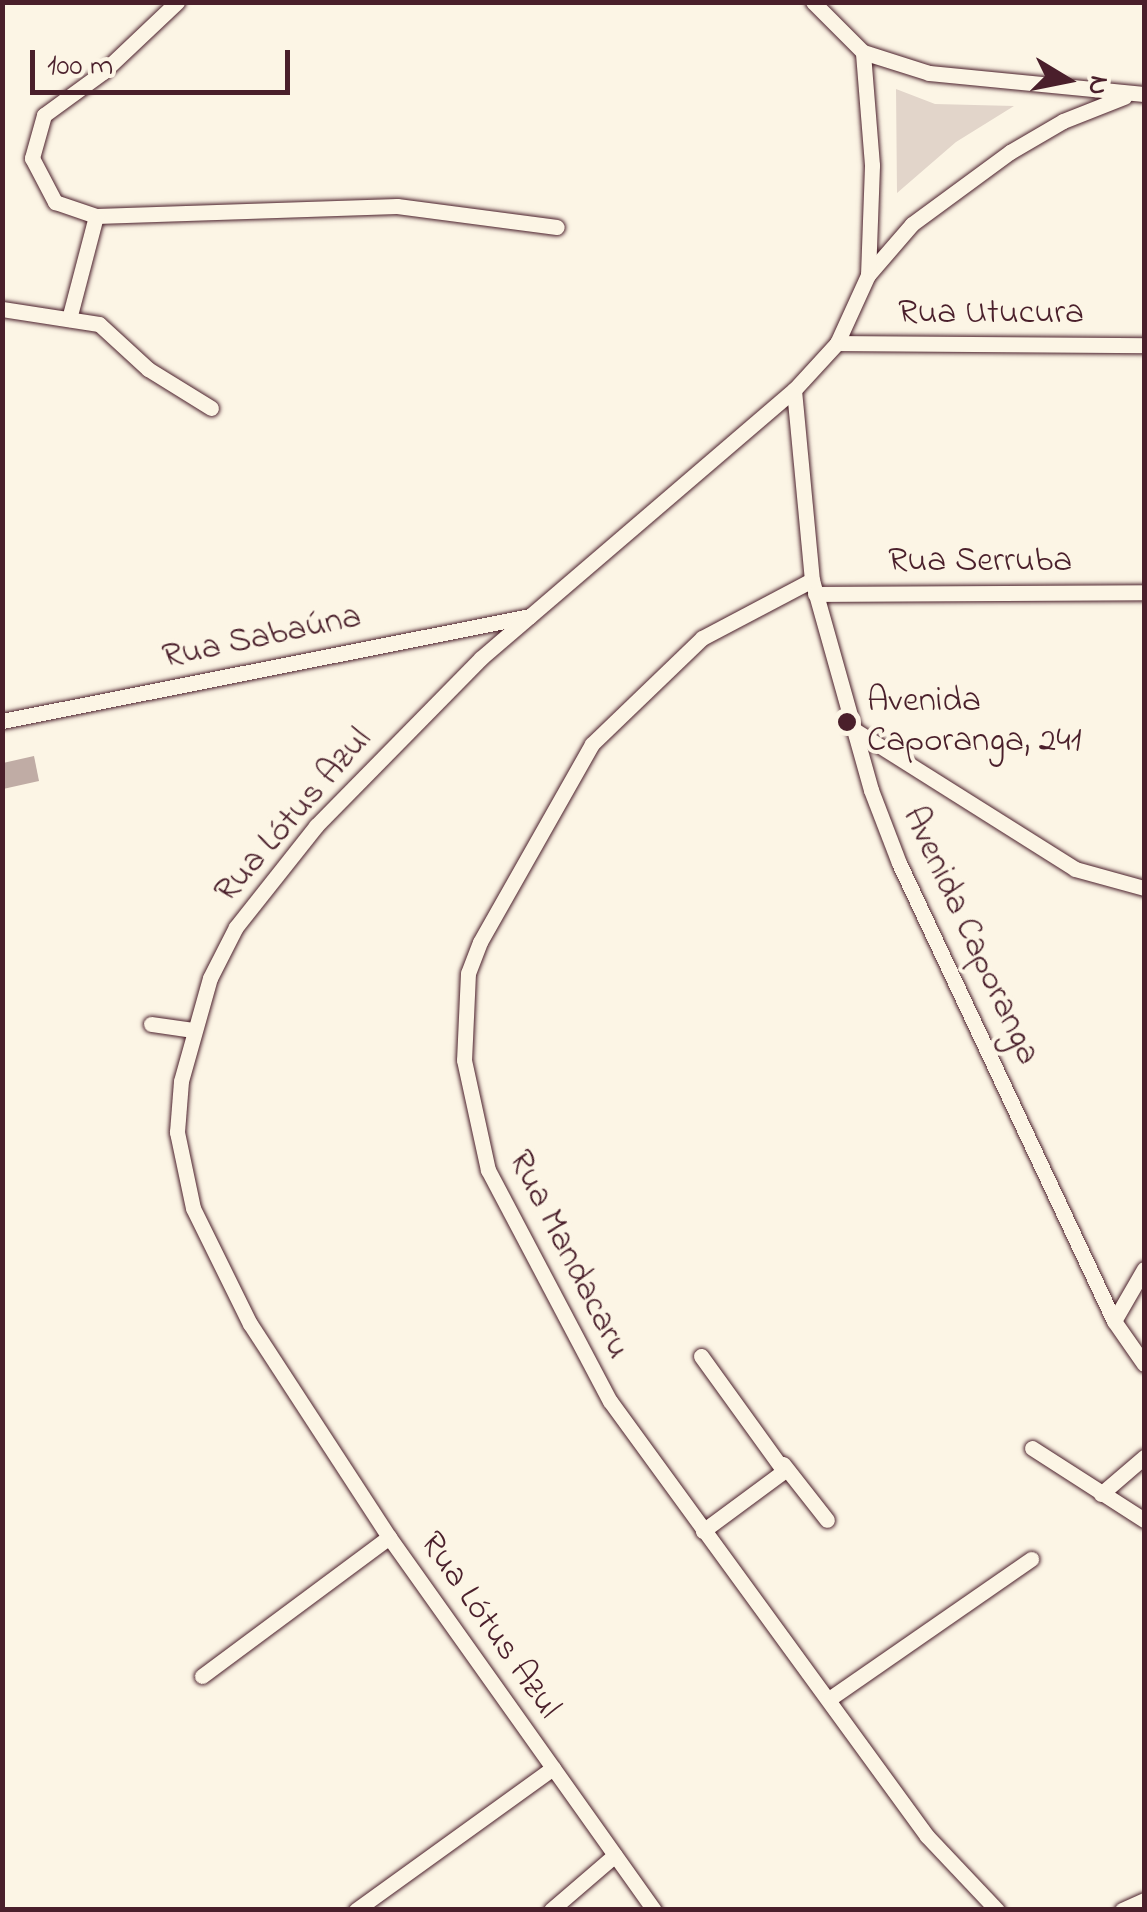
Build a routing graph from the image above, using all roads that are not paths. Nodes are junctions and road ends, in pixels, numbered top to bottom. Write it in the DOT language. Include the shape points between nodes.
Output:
graph roads {
  1 [pos="177,2"];
  2 [pos="814,2"];
  3 [pos="863,52"];
  4 [pos="1137,94"];
  5 [pos="96,216"];
  6 [pos="557,227"];
  7 [pos="868,275"];
  8 [pos="2,309"];
  9 [pos="68,319"];
  10 [pos="837,342"];
  11 [pos="1144,345"];
  12 [pos="794,390"];
  13 [pos="210,408"];
  14 [pos="813,587"];
  15 [pos="1144,592"];
  16 [pos="534,615"];
  17 [pos="2,721"];
  18 [pos="853,730"];
  19 [pos="1144,888"];
  20 [pos="151,1024"];
  21 [pos="193,1030"];
  22 [pos="1144,1269"];
  23 [pos="1114,1321"];
  24 [pos="701,1356"];
  25 [pos="1144,1364"];
  26 [pos="1032,1448"];
  27 [pos="1144,1457"];
  28 [pos="782,1464"];
  29 [pos="1101,1494"];
  30 [pos="827,1520"];
  31 [pos="1144,1520"];
  32 [pos="703,1531"];
  33 [pos="389,1537"];
  34 [pos="1031,1559"];
  35 [pos="202,1676"];
  36 [pos="828,1699"];
  37 [pos="553,1768"];
  38 [pos="615,1855"];
  39 [pos="1144,1900"];
  40 [pos="356,1910"];
  41 [pos="551,1910"];
  42 [pos="654,1910"];
  43 [pos="997,1910"];
  44 [pos="1122,1910"];
  1 -- 5 [label="street" via="103,72 44,115 32,158 55,202"];
  2 -- 3 [label="street"];
  3 -- 4 [label="street" via="962,80"];
  3 -- 7 [label="street, Rua Lótus Azul" via="872,165"];
  4 -- 7 [label="street" via="1062,121 1010,152 912,224"];
  5 -- 6 [label="street" via="397,206"];
  5 -- 9 [label="street"];
  7 -- 10 [label="street, Rua Lótus Azul"];
  8 -- 9 [label="street"];
  9 -- 13 [label="street" via="99,324 148,369"];
  10 -- 11 [label="street, Rua Utucura"];
  10 -- 12 [label="street, Rua Lótus Azul"];
  12 -- 14 [label="street, Avenida Caporanga"];
  12 -- 16 [label="street, Rua Lótus Azul"];
  14 -- 15 [label="street, Rua Serruba"];
  14 -- 18 [label="street, Avenida Caporanga"];
  14 -- 32 [label="street, Rua Mandacaru" via="702,638 607,724 571,774 480,942 462,1016 471,1108 507,1212 610,1402"];
  16 -- 17 [label="street, Rua Sabaúna"];
  16 -- 21 [label="street, Rua Lótus Azul" via="367,771 270,880 236,927"];
  18 -- 19 [label="street" via="1075,869"];
  18 -- 23 [label="street, Avenida Caporanga" via="899,863"];
  20 -- 21 [label="street"];
  21 -- 33 [label="street, Rua Lótus Azul" via="177,1132 193,1208 250,1324"];
  22 -- 23 [label="street"];
  23 -- 25 [label="street, Avenida Caporanga"];
  24 -- 28 [label="street"];
  26 -- 29 [label="street"];
  27 -- 29 [label="street"];
  28 -- 30 [label="street"];
  28 -- 32 [label="street" via="776,1482"];
  29 -- 31 [label="street"];
  32 -- 36 [label="street, Rua Mandacaru"];
  33 -- 35 [label="street"];
  33 -- 37 [label="street, Rua Lótus Azul"];
  34 -- 36 [label="street"];
  36 -- 43 [label="street, Rua Mandacaru" via="936,1846"];
  37 -- 38 [label="street, Rua Lótus Azul"];
  37 -- 40 [label="street"];
  38 -- 41 [label="street"];
  38 -- 42 [label="street, Rua Lótus Azul"];
  39 -- 44 [label="street"];
}
